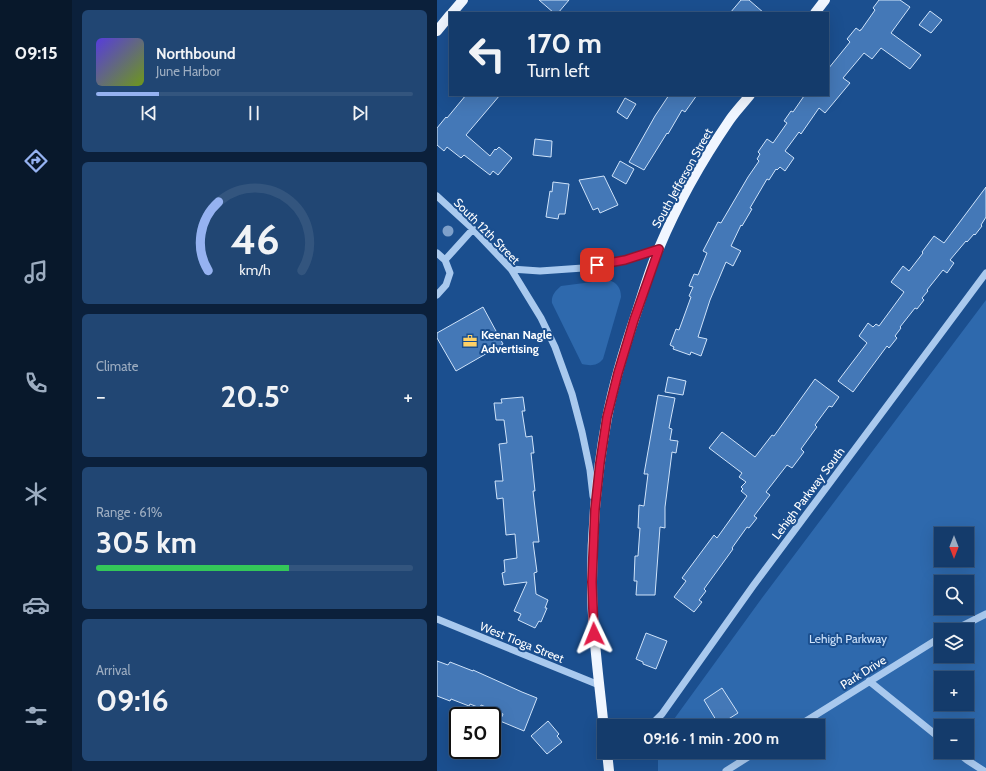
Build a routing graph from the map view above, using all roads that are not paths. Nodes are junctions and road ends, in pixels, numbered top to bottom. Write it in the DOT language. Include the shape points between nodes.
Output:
graph roads {
  1 [pos="459,0"];
  2 [pos="825,0"];
  3 [pos="453,12"];
  4 [pos="816,12"];
  5 [pos="449,16"];
  6 [pos="437,31"];
  7 [pos="749,96"];
  8 [pos="437,196"];
  9 [pos="473,229"];
  10 [pos="659,249"];
  11 [pos="437,253"];
  12 [pos="445,260"];
  13 [pos="511,269"];
  14 [pos="986,273"];
  15 [pos="437,295"];
  16 [pos="595,509"];
  17 [pos="986,614"];
  18 [pos="437,619"];
  19 [pos="967,623"];
  20 [pos="934,641"];
  21 [pos="869,681"];
  22 [pos="599,685"];
  23 [pos="603,719"];
  24 [pos="657,719"];
  25 [pos="809,719"];
  26 [pos="934,733"];
  27 [pos="608,759"];
  28 [pos="746,759"];
  29 [pos="966,759"];
  30 [pos="609,771"];
  31 [pos="726,771"];
  32 [pos="984,771"];
  1 -- 3 [label="main road"];
  2 -- 4 [label="main road"];
  5 -- 6 [label="main road"];
  7 -- 10 [label="main road, South Jefferson Street" via="715,142"];
  8 -- 9 [label="street, South 12th Street"];
  9 -- 12 [label="street"];
  9 -- 13 [label="street, South 12th Street"];
  10 -- 13 [label="street" via="625,260 583,268 540,271"];
  10 -- 16 [label="main road, South Jefferson Street" via="640,300 607,417"];
  11 -- 12 [label="street"];
  12 -- 15 [label="street" via="450,273 447,285"];
  13 -- 16 [label="street, South 12th Street" via="541,318 555,347 572,394 590,470"];
  14 -- 24 [label="street, Lehigh Parkway South"];
  16 -- 22 [label="main road, South Jefferson Street" via="592,582"];
  17 -- 19 [label="street"];
  18 -- 22 [label="street, West Tioga Street"];
  20 -- 21 [label="street, Park Drive"];
  21 -- 25 [label="street, Park Drive"];
  21 -- 26 [label="street"];
  22 -- 23 [label="main road, South Jefferson Street"];
  27 -- 30 [label="main road"];
  28 -- 31 [label="street"];
  29 -- 32 [label="street"];
}
